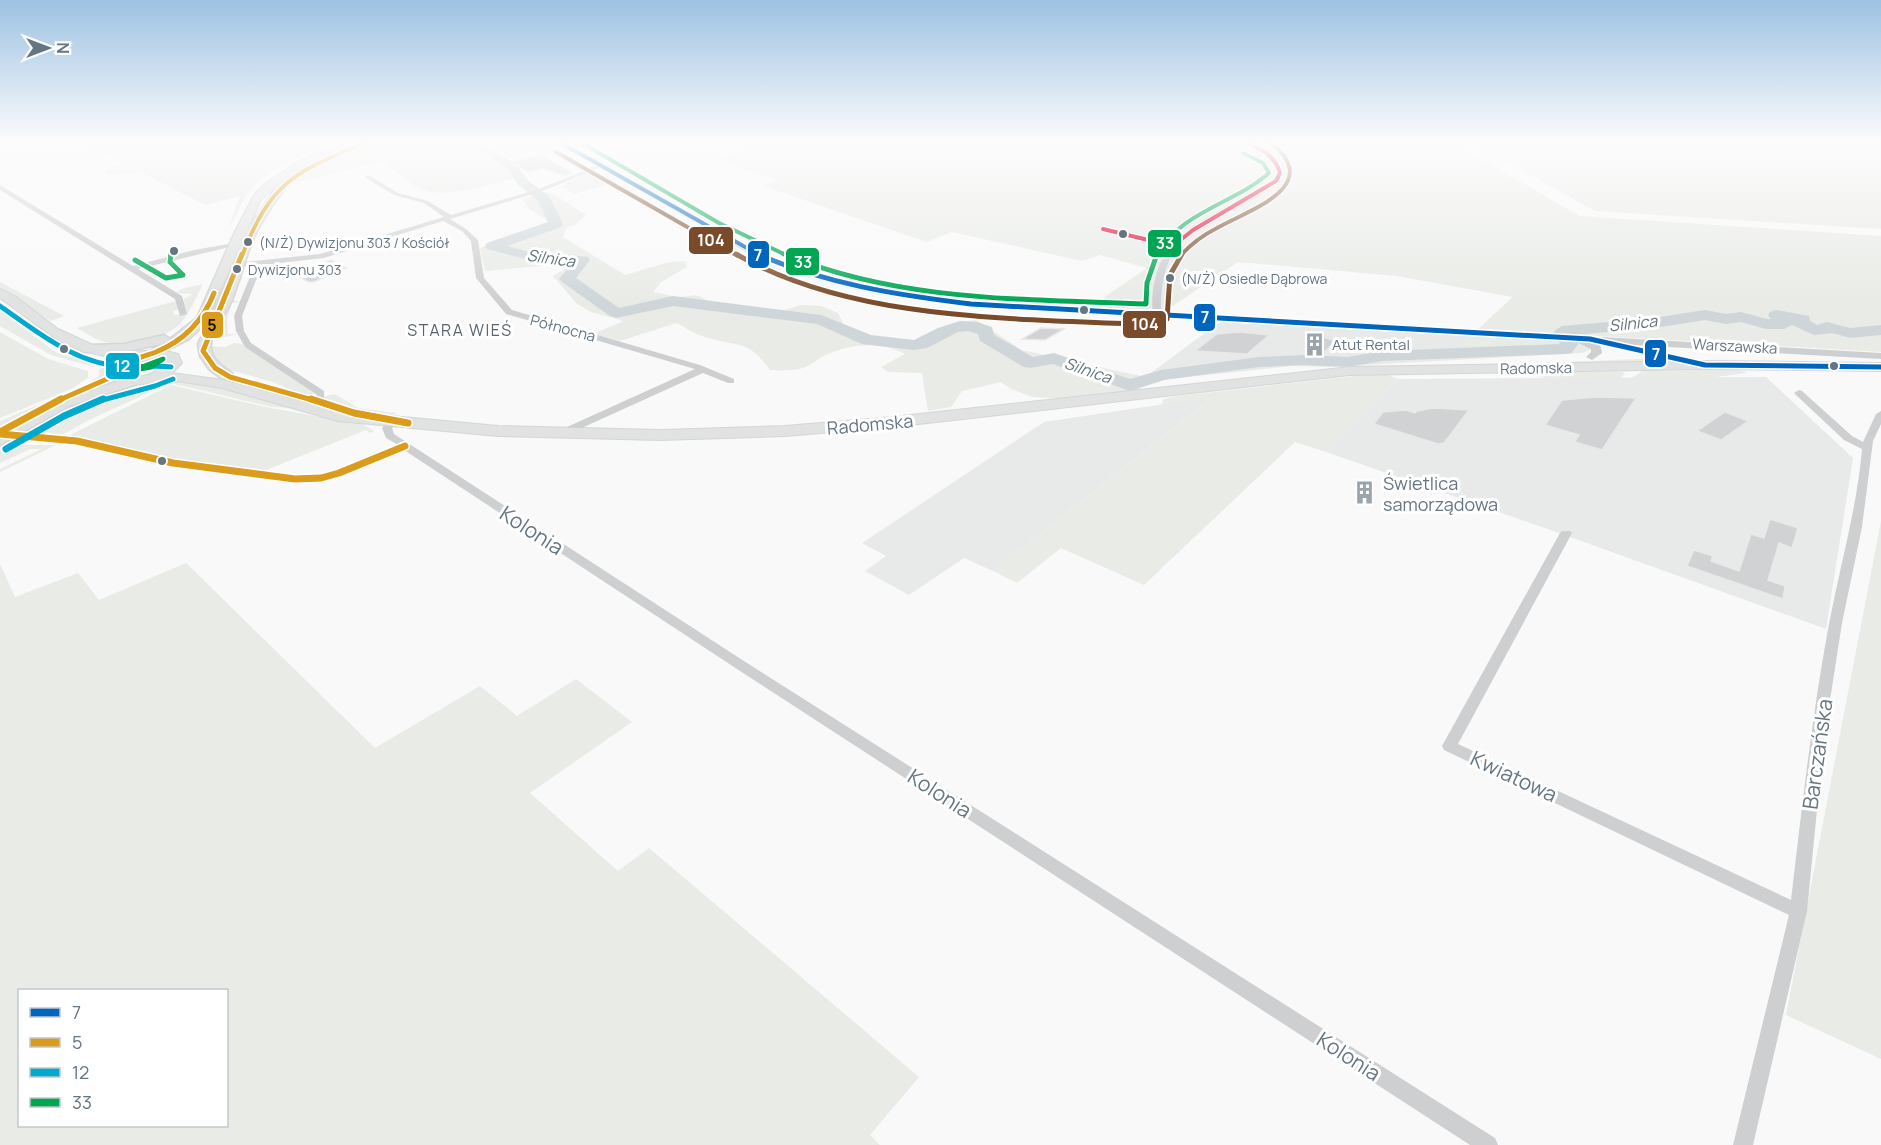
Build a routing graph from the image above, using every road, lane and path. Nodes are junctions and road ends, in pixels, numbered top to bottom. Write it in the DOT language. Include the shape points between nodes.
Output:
graph roads {
  1 [pos="15,196"];
  2 [pos="260,196"];
  3 [pos="274,196"];
  4 [pos="405,196"];
  5 [pos="519,196"];
  6 [pos="654,196"];
  7 [pos="1251,196"];
  8 [pos="447,218"];
  9 [pos="234,245"];
  10 [pos="276,262"];
  11 [pos="238,266"];
  12 [pos="130,269"];
  13 [pos="0,293"];
  14 [pos="0,306"];
  15 [pos="183,314"];
  16 [pos="1158,315"];
  17 [pos="206,324"];
  18 [pos="1574,338"];
  19 [pos="1590,339"];
  20 [pos="87,349"];
  21 [pos="1658,355"];
  22 [pos="145,356"];
  23 [pos="1592,357"];
  24 [pos="1881,357"];
  25 [pos="173,361"];
  26 [pos="1704,365"];
  27 [pos="1881,367"];
  28 [pos="703,369"];
  29 [pos="1367,370"];
  30 [pos="118,371"];
  31 [pos="227,376"];
  32 [pos="140,380"];
  33 [pos="731,381"];
  34 [pos="1799,393"];
  35 [pos="321,396"];
  36 [pos="1881,414"];
  37 [pos="371,418"];
  38 [pos="400,432"];
  39 [pos="560,434"];
  40 [pos="2,435"];
  41 [pos="1868,448"];
  42 [pos="1566,533"];
  43 [pos="1798,911"];
  44 [pos="1488,1145"];
  45 [pos="1743,1145"];
  1 -- 12 [label="street"];
  2 -- 9 [label="main road"];
  3 -- 11 [label="main road" via="250,235"];
  4 -- 8 [label="street, Północna" via="426,202"];
  5 -- 8 [label="street"];
  6 -- 16 [label="street, Warszawska" via="754,253 830,282 884,294 960,303"];
  7 -- 16 [label="street" via="1173,246 1157,280"];
  8 -- 10 [label="street" via="321,256"];
  8 -- 28 [label="street, Północna" via="474,240 480,278 509,312"];
  9 -- 12 [label="street"];
  9 -- 17 [label="main road"];
  10 -- 11 [label="street"];
  10 -- 35 [label="street" via="253,279 238,316 240,331 248,345"];
  11 -- 17 [label="main road" via="218,318"];
  12 -- 15 [label="street" via="179,298"];
  13 -- 20 [label="main road" via="58,334"];
  14 -- 30 [label="main road" via="57,348"];
  16 -- 18 [label="street, Warszawska"];
  17 -- 20 [label="main road" via="153,343"];
  17 -- 22 [label="main road"];
  17 -- 25 [label="main road"];
  17 -- 31 [label="main road" via="203,351"];
  18 -- 19 [label="street, Warszawska"];
  18 -- 23 [label="street" via="1596,347 1597,353"];
  19 -- 21 [label="street, Warszawska"];
  19 -- 24 [label="street, Warszawska"];
  20 -- 22 [label="main road"];
  21 -- 23 [label="main road, Warszawska"];
  21 -- 24 [label="main road, Warszawska"];
  21 -- 26 [label="street, Warszawska"];
  22 -- 25 [label="main road, Radomska"];
  22 -- 30 [label="main road"];
  23 -- 29 [label="main road, Radomska"];
  25 -- 31 [label="main road, Radomska"];
  25 -- 32 [label="main road" via="163,373"];
  26 -- 27 [label="main road, Warszawska"];
  26 -- 29 [label="main road, Radomska"];
  28 -- 33 [label="street, Północna"];
  28 -- 39 [label="street"];
  29 -- 39 [label="main road, Radomska" via="823,428 684,435"];
  30 -- 32 [label="main road" via="123,380"];
  30 -- 40 [label="main road" via="49,404"];
  31 -- 37 [label="main road, Radomska"];
  32 -- 37 [label="main road, Radomska" via="200,380 329,414"];
  32 -- 40 [label="main road" via="64,403"];
  34 -- 41 [label="street" via="1848,438"];
  36 -- 41 [label="street, Barczańska"];
  37 -- 38 [label="main road, Radomska"];
  38 -- 39 [label="main road, Radomska"];
  38 -- 40 [label="street" via="339,473 295,479 173,463 76,441"];
  38 -- 44 [label="street, Kolonia" via="752,673"];
  41 -- 43 [label="street, Barczańska" via="1817,739"];
  42 -- 43 [label="street, Kwiatowa" via="1449,746"];
  43 -- 45 [label="street, Barczańska"];
}
